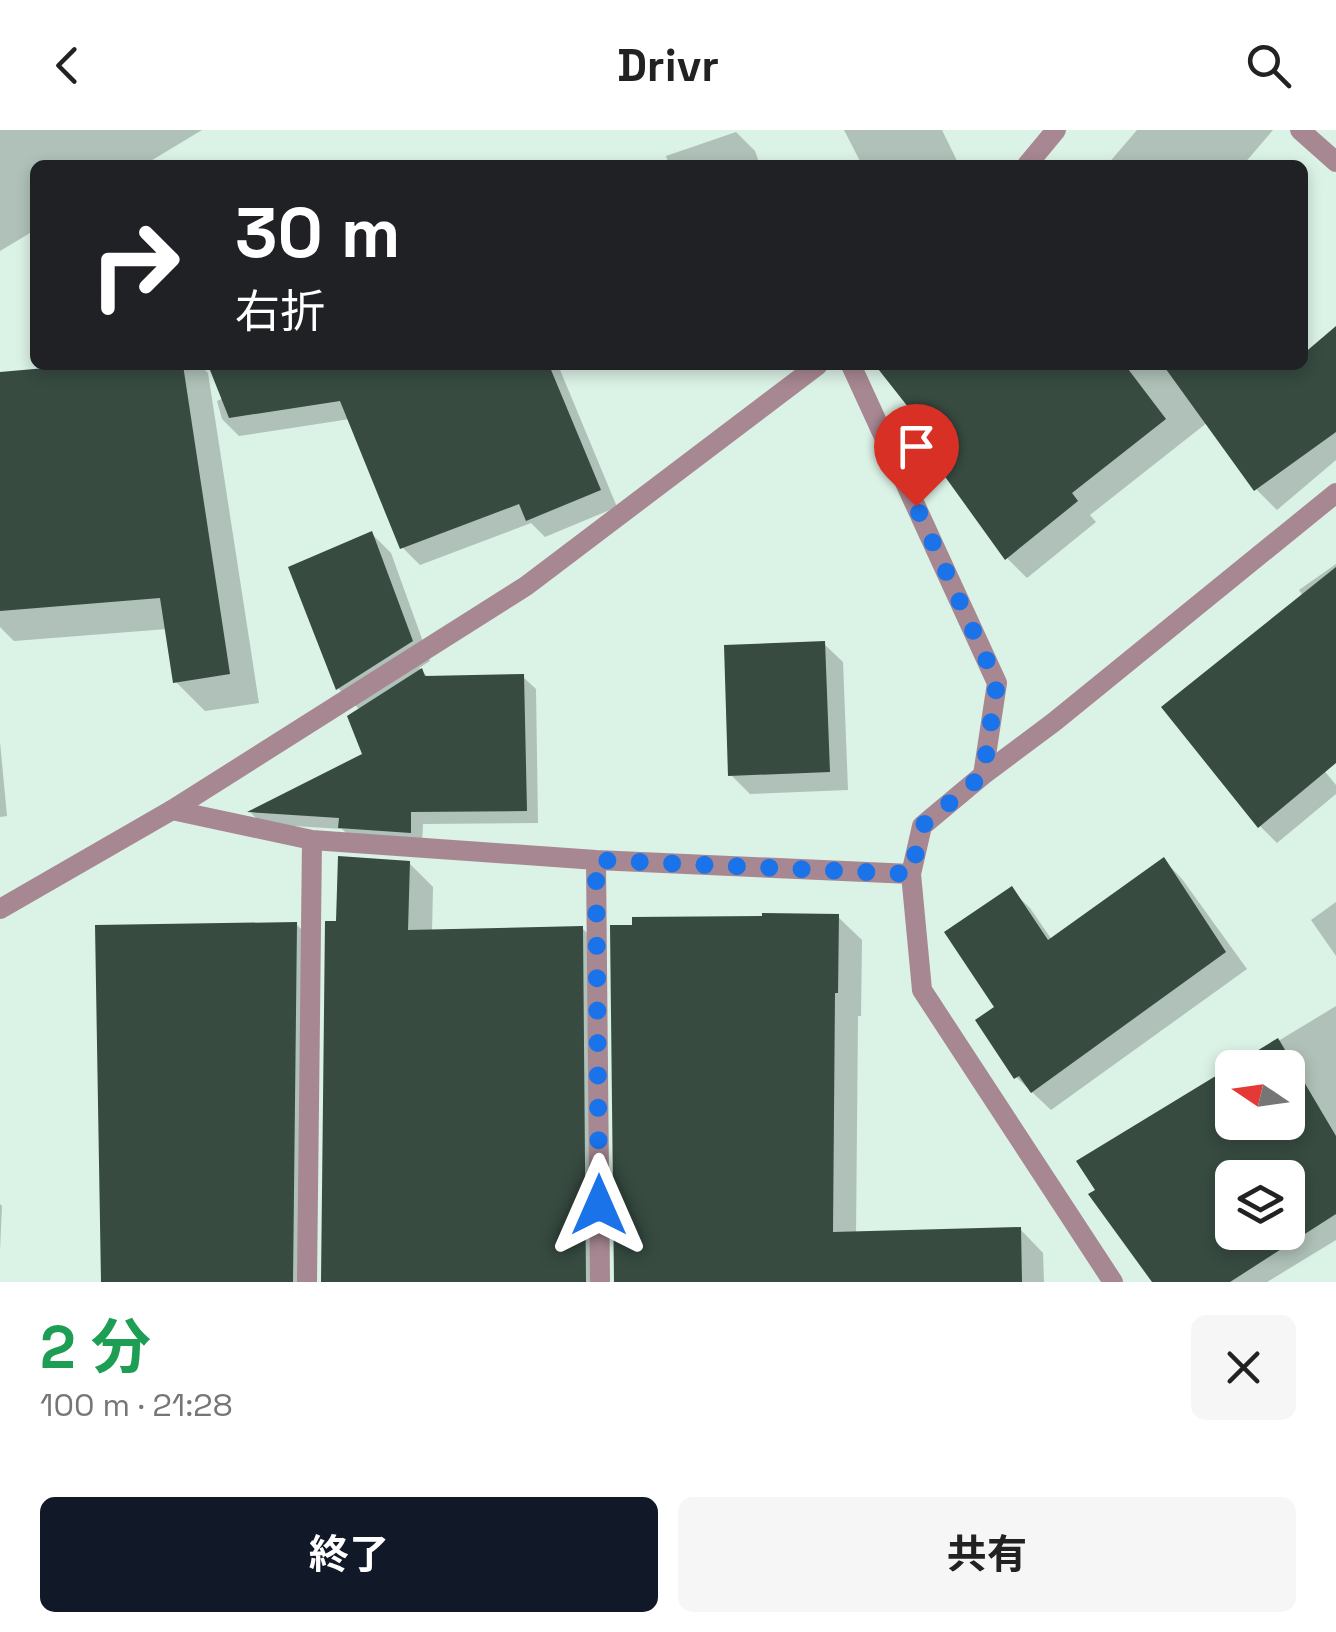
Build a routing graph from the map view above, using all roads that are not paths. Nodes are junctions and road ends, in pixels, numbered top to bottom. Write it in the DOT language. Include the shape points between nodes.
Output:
graph roads {
  1 [pos="1056,130"];
  2 [pos="1300,130"];
  3 [pos="1031,160"];
  4 [pos="1336,162"];
  5 [pos="811,370"];
  6 [pos="852,370"];
  7 [pos="1336,493"];
  8 [pos="983,775"];
  9 [pos="172,810"];
  10 [pos="312,840"];
  11 [pos="596,860"];
  12 [pos="911,874"];
  13 [pos="0,909"];
  14 [pos="307,1282"];
  15 [pos="600,1282"];
  16 [pos="1113,1282"];
  1 -- 3 [label="street"];
  2 -- 4 [label="street"];
  5 -- 9 [label="street" via="526,586"];
  6 -- 8 [label="street" via="997,683"];
  7 -- 8 [label="street"];
  8 -- 12 [label="street" via="922,826"];
  9 -- 10 [label="street"];
  9 -- 13 [label="street"];
  10 -- 11 [label="street"];
  10 -- 14 [label="street"];
  11 -- 12 [label="street"];
  11 -- 15 [label="street"];
  12 -- 16 [label="street" via="922,990"];
}
